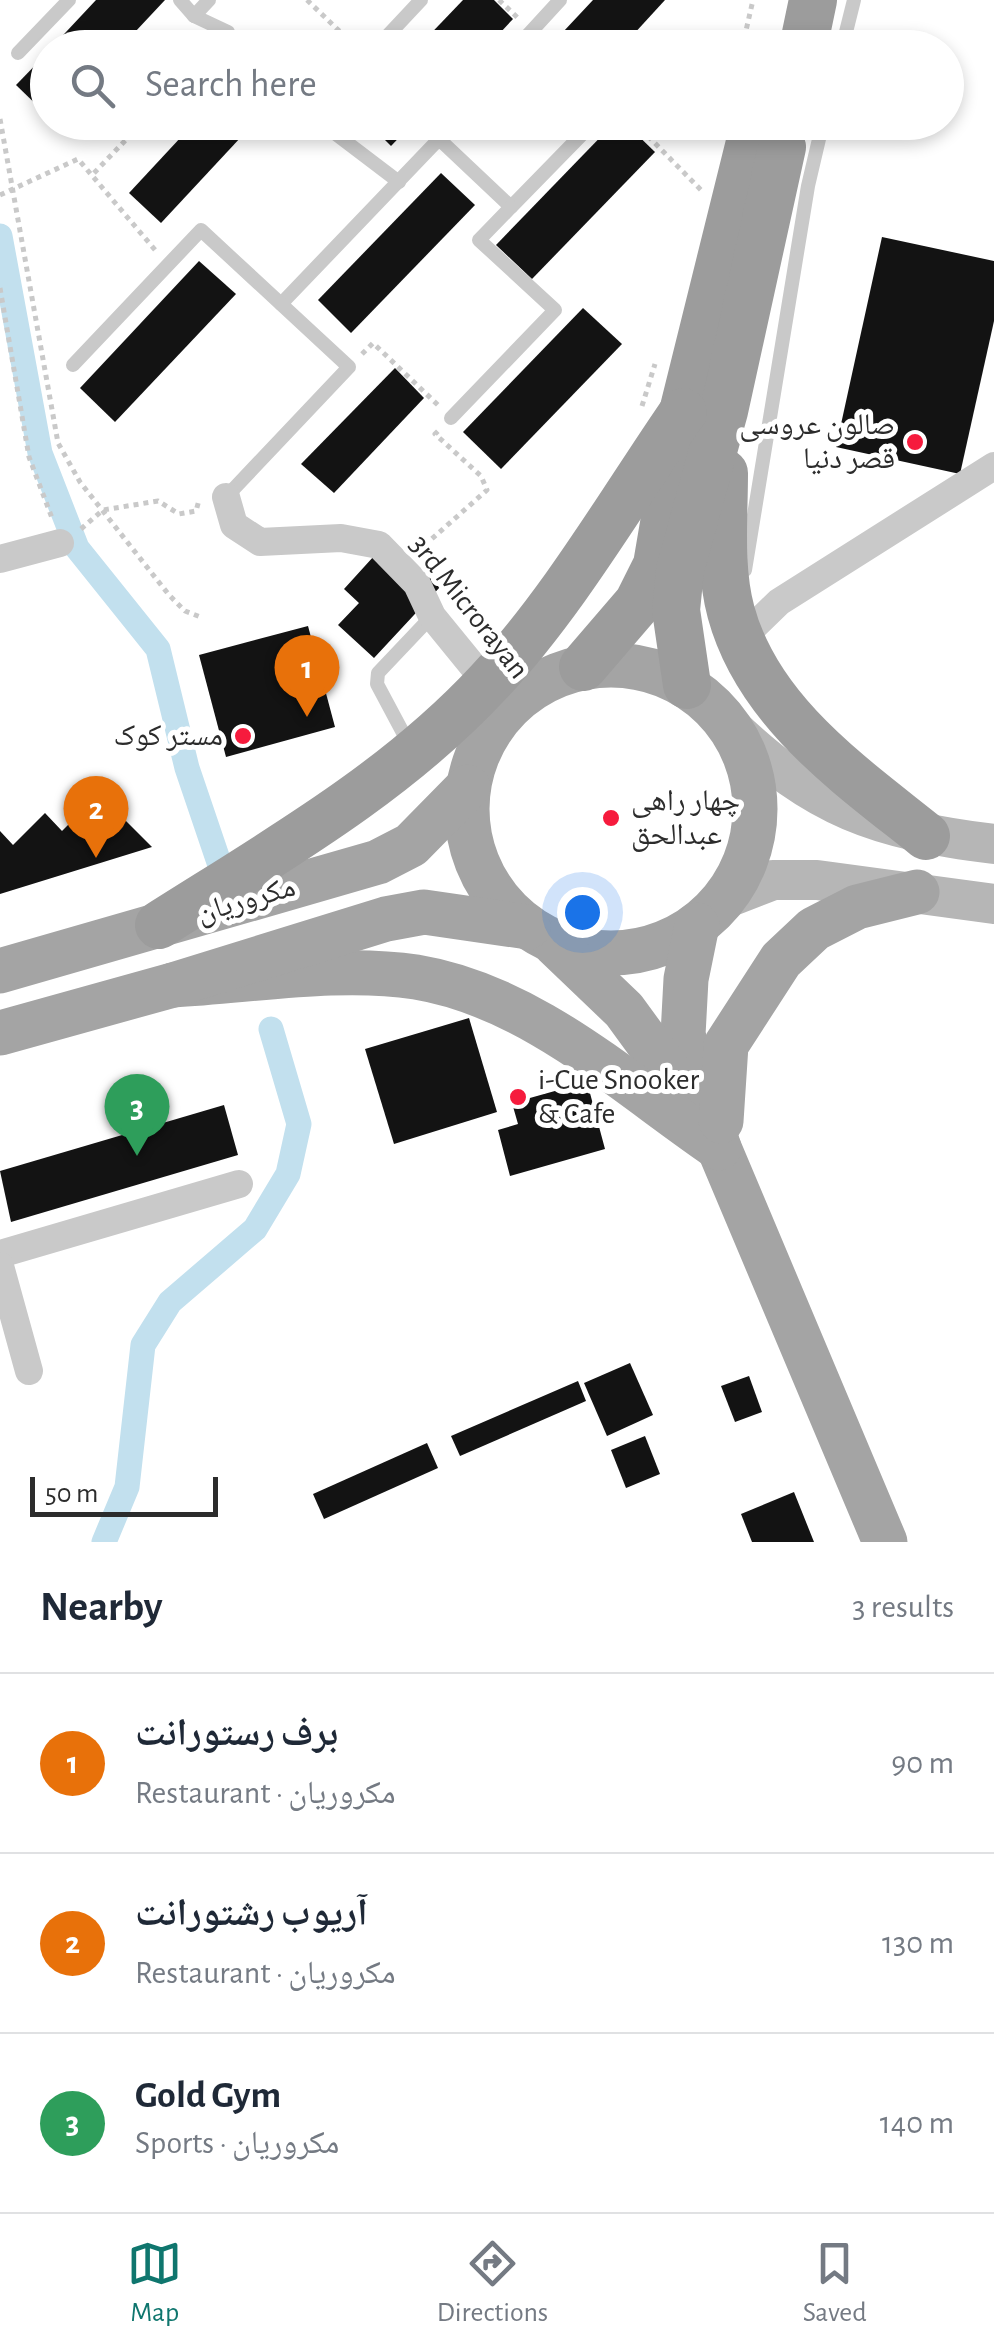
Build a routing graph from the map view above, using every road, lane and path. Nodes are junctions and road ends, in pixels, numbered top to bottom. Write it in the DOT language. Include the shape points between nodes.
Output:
graph roads {
  1 [pos="69,0"];
  2 [pos="180,0"];
  3 [pos="208,0"];
  4 [pos="307,0"];
  5 [pos="421,0"];
  6 [pos="500,0"];
  7 [pos="560,0"];
  8 [pos="753,0"];
  9 [pos="784,0"];
  10 [pos="814,0"];
  11 [pos="854,0"];
  12 [pos="194,16"];
  13 [pos="40,30"];
  14 [pos="224,30"];
  15 [pos="338,30"];
  16 [pos="393,30"];
  17 [pos="530,30"];
  18 [pos="532,30"];
  19 [pos="746,30"];
  20 [pos="778,30"];
  21 [pos="807,30"];
  22 [pos="846,30"];
  23 [pos="30,41"];
  24 [pos="18,53"];
  25 [pos="0,120"];
  26 [pos="125,140"];
  27 [pos="344,140"];
  28 [pos="438,140"];
  29 [pos="440,140"];
  30 [pos="576,140"];
  31 [pos="652,140"];
  32 [pos="752,140"];
  33 [pos="782,140"];
  34 [pos="820,140"];
  35 [pos="94,174"];
  36 [pos="399,182"];
  37 [pos="10,192"];
  38 [pos="0,195"];
  39 [pos="708,196"];
  40 [pos="510,207"];
  41 [pos="168,264"];
  42 [pos="0,288"];
  43 [pos="281,304"];
  44 [pos="73,365"];
  45 [pos="348,366"];
  46 [pos="704,412"];
  47 [pos="451,418"];
  48 [pos="994,466"];
  49 [pos="226,498"];
  50 [pos="103,510"];
  51 [pos="87,524"];
  52 [pos="60,543"];
  53 [pos="0,559"];
  54 [pos="401,566"];
  55 [pos="747,592"];
  56 [pos="432,616"];
  57 [pos="204,618"];
  58 [pos="749,624"];
  59 [pos="582,667"];
  60 [pos="687,685"];
  61 [pos="498,696"];
  62 [pos="730,726"];
  63 [pos="412,755"];
  64 [pos="468,787"];
  65 [pos="926,836"];
  66 [pos="994,844"];
  67 [pos="917,892"];
  68 [pos="994,904"];
  69 [pos="711,912"];
  70 [pos="159,925"];
  71 [pos="538,933"];
  72 [pos="0,970"];
  73 [pos="173,985"];
  74 [pos="0,1033"];
  75 [pos="719,1148"];
  76 [pos="239,1184"];
  77 [pos="0,1254"];
  78 [pos="0,1266"];
  79 [pos="30,1371"];
  80 [pos="885,1542"];
  1 -- 13 [label="lane"];
  2 -- 12 [label="lane"];
  3 -- 12 [label="lane"];
  4 -- 15 [label="path"];
  5 -- 16 [label="lane"];
  6 -- 17 [label="path"];
  7 -- 18 [label="lane"];
  8 -- 19 [label="path"];
  9 -- 20 [label="highway"];
  10 -- 21 [label="highway"];
  11 -- 22 [label="lane"];
  12 -- 14 [label="lane"];
  23 -- 24 [label="lane"];
  25 -- 37 [label="path"];
  26 -- 35 [label="path"];
  27 -- 36 [label="lane"];
  28 -- 36 [label="lane"];
  29 -- 40 [label="lane"];
  30 -- 40 [label="lane"];
  31 -- 39 [label="path"];
  32 -- 46 [label="highway"];
  33 -- 46 [label="highway"];
  34 -- 55 [label="lane" via="744,575"];
  35 -- 37 [label="path" via="78,158"];
  35 -- 41 [label="path"];
  36 -- 43 [label="lane"];
  37 -- 38 [label="path"];
  37 -- 50 [label="path" via="58,443"];
  40 -- 47 [label="lane" via="480,240 555,310"];
  41 -- 43 [label="lane" via="201,230"];
  41 -- 44 [label="lane"];
  42 -- 52 [label="path" via="29,457"];
  43 -- 45 [label="lane"];
  45 -- 47 [label="path" via="373,343"];
  45 -- 49 [label="lane"];
  46 -- 58 [label="highway" via="731,612"];
  46 -- 59 [label="highway" via="638,604"];
  46 -- 60 [label="highway" via="676,610"];
  46 -- 61 [label="highway" via="561,589"];
  47 -- 54 [label="path" via="435,434 488,490"];
  48 -- 58 [label="street"];
  49 -- 50 [label="path" via="212,488 196,512 179,514 158,501"];
  49 -- 54 [label="street, 3rd Microrayan" via="234,525 260,542 341,538 379,545"];
  50 -- 51 [label="path"];
  50 -- 57 [label="path" via="168,595"];
  52 -- 53 [label="street"];
  54 -- 56 [label="street, 3rd Microrayan"];
  56 -- 61 [label="street, 3rd Microrayan"];
  56 -- 63 [label="lane" via="386,662 377,684"];
  58 -- 65 [label="highway" via="779,705 829,758"];
  59 -- 60 [label="main road" via="636,667"];
  59 -- 61 [label="main road"];
  60 -- 62 [label="main road"];
  61 -- 63 [label="highway"];
  61 -- 64 [label="main road"];
  62 -- 65 [label="main road" via="819,798 871,822"];
  62 -- 69 [label="main road" via="750,767 756,813 747,858"];
  63 -- 70 [label="highway" via="318,826"];
  64 -- 70 [label="main road, مکروریان" via="410,846 378,862"];
  64 -- 71 [label="main road" via="467,827 478,866 498,900"];
  65 -- 66 [label="main road"];
  67 -- 68 [label="main road"];
  67 -- 69 [label="main road" via="774,880"];
  67 -- 75 [label="main road" via="857,907 814,929 781,960 726,1044"];
  69 -- 71 [label="main road" via="663,943 626,952 586,952"];
  69 -- 75 [label="main road" via="686,980 682,1035"];
  70 -- 72 [label="main road, مکروریان"];
  71 -- 73 [label="main road" via="424,912"];
  71 -- 75 [label="main road" via="600,985 656,1049"];
  73 -- 74 [label="main road"];
  73 -- 75 [label="main road" via="356,975 416,977 473,992 523,1013"];
  75 -- 80 [label="main road"];
  76 -- 77 [label="street"];
  78 -- 79 [label="street"];
}
